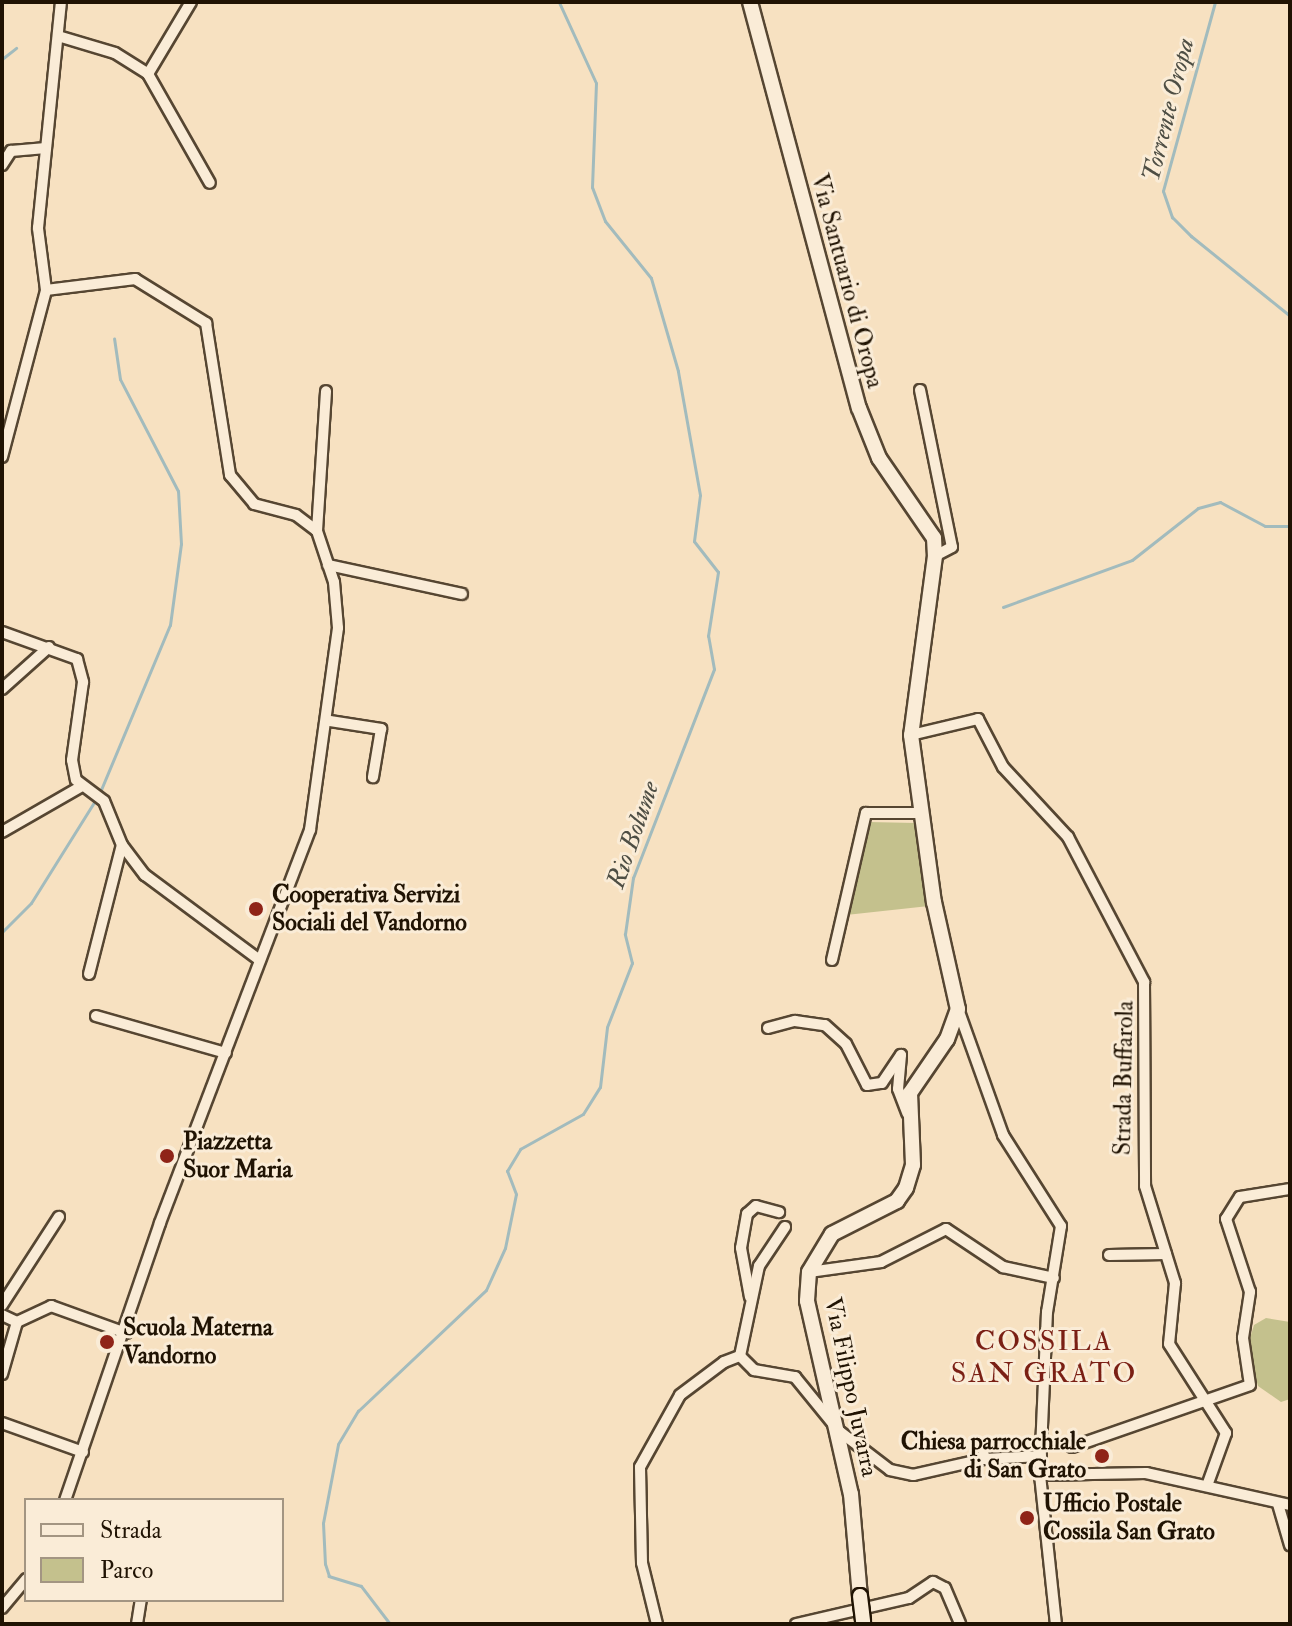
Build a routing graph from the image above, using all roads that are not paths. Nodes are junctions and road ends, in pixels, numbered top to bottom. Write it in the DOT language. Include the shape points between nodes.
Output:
graph roads {
  1 [pos="61,2"];
  2 [pos="191,2"];
  3 [pos="750,2"];
  4 [pos="58,36"];
  5 [pos="148,74"];
  6 [pos="46,148"];
  7 [pos="2,165"];
  8 [pos="210,183"];
  9 [pos="46,290"];
  10 [pos="920,390"];
  11 [pos="326,391"];
  12 [pos="2,457"];
  13 [pos="317,531"];
  14 [pos="935,556"];
  15 [pos="328,565"];
  16 [pos="462,594"];
  17 [pos="2,632"];
  18 [pos="49,647"];
  19 [pos="2,689"];
  20 [pos="330,721"];
  21 [pos="911,735"];
  22 [pos="373,777"];
  23 [pos="87,789"];
  24 [pos="921,813"];
  25 [pos="2,832"];
  26 [pos="122,845"];
  27 [pos="258,959"];
  28 [pos="832,960"];
  29 [pos="89,974"];
  30 [pos="958,1009"];
  31 [pos="96,1016"];
  32 [pos="768,1028"];
  33 [pos="226,1053"];
  34 [pos="907,1113"];
  35 [pos="1290,1189"];
  36 [pos="779,1212"];
  37 [pos="59,1217"];
  38 [pos="785,1227"];
  39 [pos="1166,1254"];
  40 [pos="1109,1255"];
  41 [pos="809,1272"];
  42 [pos="1054,1278"];
  43 [pos="2,1305"];
  44 [pos="751,1311"];
  45 [pos="2,1315"];
  46 [pos="17,1322"];
  47 [pos="126,1333"];
  48 [pos="740,1356"];
  49 [pos="2,1374"];
  50 [pos="1210,1399"];
  51 [pos="2,1423"];
  52 [pos="839,1431"];
  53 [pos="1072,1447"];
  54 [pos="1041,1450"];
  55 [pos="83,1452"];
  56 [pos="1040,1475"];
  57 [pos="1208,1483"];
  58 [pos="66,1498"];
  59 [pos="1278,1504"];
  60 [pos="1290,1505"];
  61 [pos="1290,1545"];
  62 [pos="24,1581"];
  63 [pos="141,1602"];
  64 [pos="2,1608"];
  65 [pos="863,1623"];
  66 [pos="137,1624"];
  67 [pos="657,1624"];
  68 [pos="796,1624"];
  69 [pos="960,1624"];
  70 [pos="1056,1624"];
  1 -- 4 [label="street"];
  2 -- 5 [label="street"];
  3 -- 14 [label="main road, Via Santuario di Oropa" via="859,408 879,458 934,538"];
  4 -- 5 [label="street" via="115,53"];
  4 -- 6 [label="street"];
  5 -- 8 [label="street"];
  6 -- 7 [label="street" via="11,151"];
  6 -- 9 [label="street" via="38,261"];
  9 -- 12 [label="street"];
  9 -- 13 [label="street" via="135,279 206,323 230,475 254,504 296,515"];
  10 -- 14 [label="street, Via Santuario di Oropa" via="952,547"];
  11 -- 13 [label="street"];
  13 -- 15 [label="street"];
  14 -- 21 [label="main road, Via Santuario di Oropa"];
  15 -- 16 [label="street"];
  15 -- 20 [label="street" via="338,628"];
  17 -- 18 [label="street"];
  18 -- 19 [label="street"];
  18 -- 23 [label="street" via="81,668 72,760"];
  20 -- 22 [label="street" via="381,729"];
  20 -- 27 [label="street" via="310,830"];
  21 -- 24 [label="main road, Via Santuario di Oropa"];
  21 -- 39 [label="street, Strada Buffarola" via="978,719 1003,767 1068,837 1120,933 1149,1011 1145,1186"];
  23 -- 25 [label="street"];
  23 -- 26 [label="street" via="104,801"];
  24 -- 28 [label="street" via="866,813"];
  24 -- 30 [label="main road, Via Santuario di Oropa"];
  26 -- 27 [label="street" via="154,884"];
  26 -- 29 [label="street"];
  27 -- 33 [label="street"];
  30 -- 34 [label="main road, Via Filippo Juvarra" via="947,1039 910,1093"];
  30 -- 42 [label="street, Via Santuario di Oropa" via="1003,1135 1061,1226"];
  31 -- 33 [label="street"];
  32 -- 34 [label="street, Via Filippo Juvarra" via="795,1021 825,1025 846,1044 867,1085 882,1083 901,1055 898,1089"];
  33 -- 47 [label="street"];
  34 -- 41 [label="main road, Via Filippo Juvarra" via="913,1165 906,1188 897,1201 832,1234"];
  35 -- 50 [label="street" via="1256,1190 1229,1208 1230,1236 1250,1292 1243,1338 1250,1385"];
  36 -- 44 [label="street" via="756,1206 747,1214 741,1248"];
  37 -- 43 [label="street"];
  38 -- 44 [label="street" via="766,1247"];
  39 -- 40 [label="street"];
  39 -- 50 [label="street, Strada Buffarola" via="1175,1283 1169,1344"];
  41 -- 42 [label="street" via="881,1262 946,1229 1003,1267"];
  41 -- 52 [label="main road, Via Filippo Juvarra" via="807,1301"];
  42 -- 54 [label="street, Via Santuario di Oropa"];
  44 -- 48 [label="street"];
  45 -- 46 [label="street"];
  46 -- 47 [label="street" via="51,1306"];
  46 -- 49 [label="street"];
  47 -- 55 [label="street"];
  48 -- 52 [label="street" via="754,1370 795,1377"];
  48 -- 67 [label="street" via="680,1395 640,1467 642,1563"];
  50 -- 53 [label="street"];
  50 -- 57 [label="street, Strada Buffarola" via="1226,1446"];
  51 -- 55 [label="street"];
  52 -- 54 [label="street" via="902,1474 984,1459 983,1445"];
  52 -- 65 [label="main road, Via Filippo Juvarra, bridge"];
  54 -- 56 [label="street, Via Santuario di Oropa"];
  55 -- 58 [label="street"];
  56 -- 57 [label="street" via="1146,1473"];
  56 -- 70 [label="street, Via Santuario di Oropa"];
  57 -- 59 [label="street"];
  59 -- 60 [label="street"];
  59 -- 61 [label="street"];
  62 -- 64 [label="street"];
  63 -- 66 [label="street"];
  68 -- 69 [label="street" via="909,1598 933,1582 945,1588"];
}
